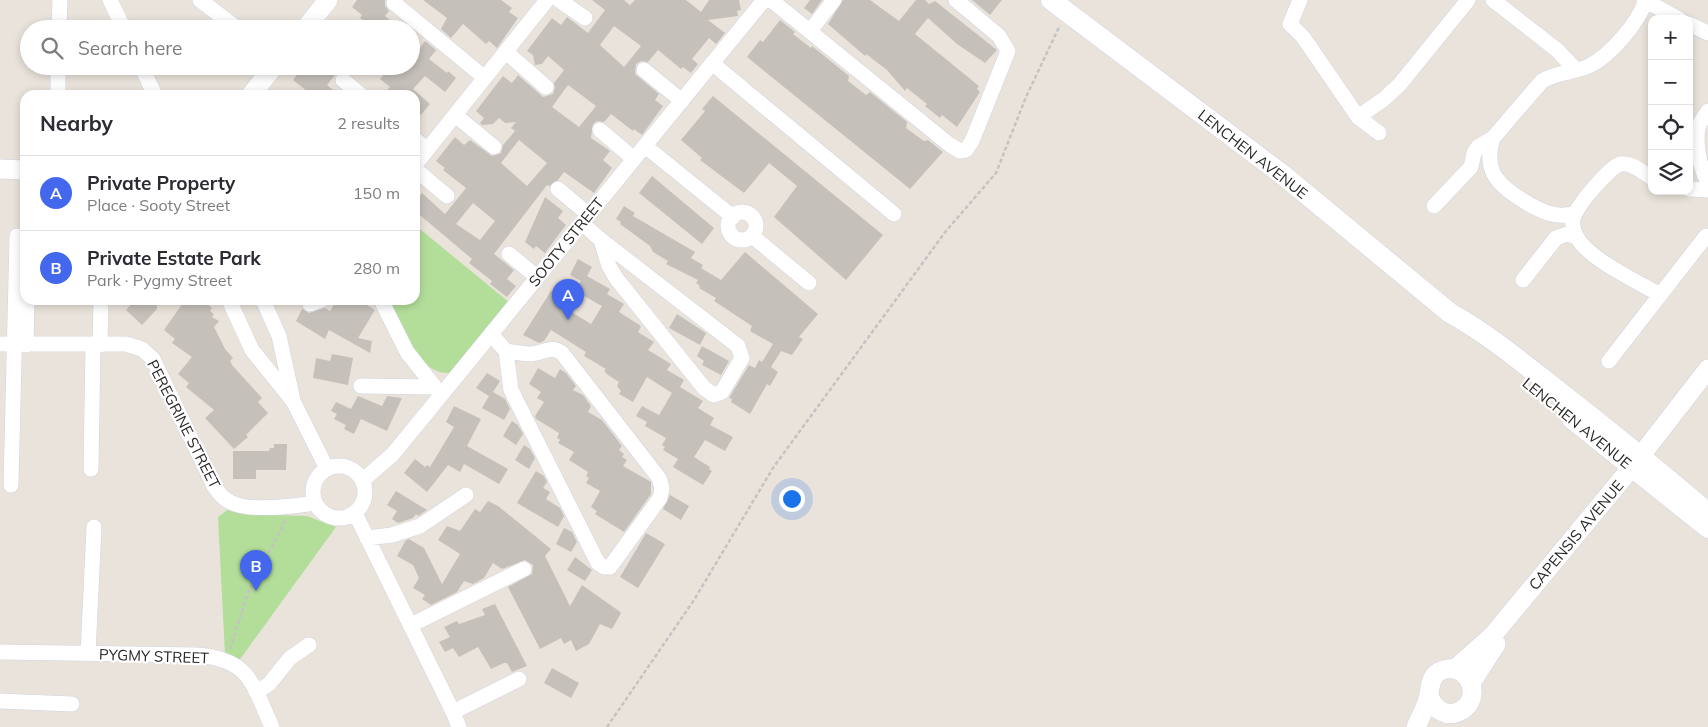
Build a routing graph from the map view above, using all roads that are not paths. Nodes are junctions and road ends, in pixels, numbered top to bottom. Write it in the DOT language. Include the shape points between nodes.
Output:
graph roads {
  1 [pos="60,0"];
  2 [pos="110,0"];
  3 [pos="200,0"];
  4 [pos="328,0"];
  5 [pos="559,0"];
  6 [pos="764,0"];
  7 [pos="771,0"];
  8 [pos="834,0"];
  9 [pos="956,0"];
  10 [pos="1051,0"];
  11 [pos="1300,0"];
  12 [pos="1468,0"];
  13 [pos="1494,0"];
  14 [pos="543,1"];
  15 [pos="1645,1"];
  16 [pos="394,4"];
  17 [pos="1671,15"];
  18 [pos="585,18"];
  19 [pos="59,20"];
  20 [pos="120,20"];
  21 [pos="226,20"];
  22 [pos="312,20"];
  23 [pos="414,20"];
  24 [pos="420,25"];
  25 [pos="1693,26"];
  26 [pos="810,31"];
  27 [pos="1708,34"];
  28 [pos="506,52"];
  29 [pos="712,64"];
  30 [pos="1575,69"];
  31 [pos="644,70"];
  32 [pos="58,75"];
  33 [pos="145,75"];
  34 [pos="267,75"];
  35 [pos="485,78"];
  36 [pos="343,80"];
  37 [pos="546,87"];
  38 [pos="58,90"];
  39 [pos="153,90"];
  40 [pos="255,90"];
  41 [pos="355,90"];
  42 [pos="682,100"];
  43 [pos="1708,111"];
  44 [pos="456,115"];
  45 [pos="1358,117"];
  46 [pos="1698,126"];
  47 [pos="600,130"];
  48 [pos="1379,134"];
  49 [pos="1493,138"];
  50 [pos="420,144"];
  51 [pos="645,146"];
  52 [pos="494,147"];
  53 [pos="428,150"];
  54 [pos="1708,151"];
  55 [pos="634,159"];
  56 [pos="420,160"];
  57 [pos="1471,167"];
  58 [pos="1491,168"];
  59 [pos="0,169"];
  60 [pos="20,170"];
  61 [pos="1706,171"];
  62 [pos="420,172"];
  63 [pos="1648,176"];
  64 [pos="558,189"];
  65 [pos="1693,189"];
  66 [pos="1708,190"];
  67 [pos="447,196"];
  68 [pos="1434,206"];
  69 [pos="1575,213"];
  70 [pos="894,214"];
  71 [pos="1549,214"];
  72 [pos="585,218"];
  73 [pos="17,236"];
  74 [pos="1577,236"];
  75 [pos="1706,236"];
  76 [pos="1556,238"];
  77 [pos="601,240"];
  78 [pos="509,254"];
  79 [pos="537,278"];
  80 [pos="1523,280"];
  81 [pos="809,283"];
  82 [pos="1660,295"];
  83 [pos="25,305"];
  84 [pos="101,305"];
  85 [pos="110,305"];
  86 [pos="235,305"];
  87 [pos="265,305"];
  88 [pos="384,305"];
  89 [pos="491,334"];
  90 [pos="12,344"];
  91 [pos="102,345"];
  92 [pos="506,351"];
  93 [pos="1609,361"];
  94 [pos="1708,369"];
  95 [pos="1708,385"];
  96 [pos="361,386"];
  97 [pos="437,391"];
  98 [pos="293,401"];
  99 [pos="1641,466"];
  100 [pos="91,469"];
  101 [pos="326,469"];
  102 [pos="363,480"];
  103 [pos="6,483"];
  104 [pos="466,495"];
  105 [pos="315,503"];
  106 [pos="355,513"];
  107 [pos="1708,513"];
  108 [pos="94,527"];
  109 [pos="1708,528"];
  110 [pos="367,538"];
  111 [pos="524,569"];
  112 [pos="494,593"];
  113 [pos="413,629"];
  114 [pos="309,645"];
  115 [pos="0,652"];
  116 [pos="88,654"];
  117 [pos="1455,669"];
  118 [pos="519,679"];
  119 [pos="1471,683"];
  120 [pos="256,692"];
  121 [pos="1428,696"];
  122 [pos="0,701"];
  123 [pos="72,704"];
  124 [pos="454,712"];
  125 [pos="1450,714"];
  126 [pos="272,727"];
  127 [pos="459,727"];
  128 [pos="1416,727"];
  129 [pos="1429,727"];
  1 -- 19 [label="street"];
  2 -- 20 [label="street"];
  3 -- 21 [label="street"];
  4 -- 22 [label="street"];
  5 -- 18 [label="street"];
  6 -- 29 [label="street, SOOTY STREET"];
  7 -- 26 [label="street"];
  8 -- 26 [label="street"];
  9 -- 26 [label="street" via="999,36 1008,51 972,141 962,150 950,145"];
  10 -- 99 [label="main road, LENCHEN AVENUE" via="1283,175 1450,313 1506,350"];
  11 -- 45 [label="street" via="1290,24 1303,37"];
  12 -- 45 [label="street" via="1400,84"];
  13 -- 30 [label="street" via="1557,50"];
  14 -- 28 [label="street"];
  15 -- 17 [label="street"];
  15 -- 30 [label="street" via="1633,26 1608,51 1588,66"];
  16 -- 23 [label="street"];
  24 -- 35 [label="street"];
  25 -- 27 [label="street"];
  28 -- 35 [label="street"];
  28 -- 37 [label="street"];
  29 -- 42 [label="street, SOOTY STREET"];
  29 -- 70 [label="street"];
  30 -- 49 [label="street" via="1542,81"];
  31 -- 42 [label="street"];
  32 -- 38 [label="street"];
  33 -- 39 [label="street"];
  34 -- 40 [label="street"];
  35 -- 44 [label="street"];
  36 -- 41 [label="street"];
  42 -- 51 [label="street, SOOTY STREET"];
  43 -- 46 [label="street"];
  44 -- 52 [label="street"];
  44 -- 53 [label="street"];
  45 -- 48 [label="street"];
  46 -- 54 [label="street"];
  46 -- 61 [label="street" via="1698,144"];
  47 -- 55 [label="street"];
  49 -- 57 [label="street" via="1478,147"];
  49 -- 58 [label="street" via="1489,154"];
  50 -- 53 [label="street"];
  51 -- 55 [label="street, SOOTY STREET"];
  51 -- 81 [label="street" via="732,217 741,213 750,215 756,223 752,236"];
  53 -- 56 [label="street"];
  55 -- 72 [label="street, SOOTY STREET"];
  57 -- 58 [label="street"];
  57 -- 68 [label="street"];
  58 -- 71 [label="street" via="1498,182 1513,194"];
  59 -- 60 [label="street"];
  62 -- 67 [label="street"];
  63 -- 69 [label="street" via="1630,165 1619,164 1609,171"];
  64 -- 72 [label="street"];
  65 -- 66 [label="street"];
  69 -- 71 [label="street" via="1566,216"];
  69 -- 74 [label="street"];
  71 -- 76 [label="street" via="1556,222"];
  72 -- 77 [label="street"];
  72 -- 79 [label="street, SOOTY STREET"];
  73 -- 90 [label="street"];
  74 -- 76 [label="street" via="1567,234"];
  74 -- 82 [label="street" via="1593,255"];
  75 -- 82 [label="street"];
  76 -- 80 [label="street"];
  77 -- 77 [label="street" via="738,346 742,358 722,392 714,395 707,391 616,278"];
  78 -- 79 [label="street"];
  79 -- 89 [label="street, SOOTY STREET"];
  82 -- 93 [label="street"];
  83 -- 90 [label="street"];
  84 -- 91 [label="street"];
  85 -- 91 [label="street"];
  86 -- 98 [label="street" via="256,357"];
  87 -- 98 [label="street" via="279,336"];
  88 -- 97 [label="street" via="407,352"];
  89 -- 92 [label="street"];
  89 -- 97 [label="street, SOOTY STREET"];
  90 -- 91 [label="street, PEREGRINE STREET"];
  90 -- 103 [label="street"];
  91 -- 100 [label="street"];
  91 -- 105 [label="street, PEREGRINE STREET" via="137,346 153,359 221,496 238,506 290,507"];
  92 -- 92 [label="street" via="531,354 556,349 562,353 659,478 660,498 610,567 598,563 511,390"];
  94 -- 99 [label="street, CAPENSIS AVENUE"];
  95 -- 99 [label="street, CAPENSIS AVENUE"];
  96 -- 97 [label="street"];
  97 -- 102 [label="street, SOOTY STREET" via="389,458"];
  98 -- 101 [label="street"];
  99 -- 107 [label="main road, LENCHEN AVENUE"];
  99 -- 109 [label="main road, LENCHEN AVENUE"];
  99 -- 117 [label="street, CAPENSIS AVENUE" via="1492,635"];
  99 -- 119 [label="street, CAPENSIS AVENUE" via="1502,635"];
  101 -- 102 [label="street" via="340,465 349,467"];
  101 -- 105 [label="street" via="313,485"];
  102 -- 106 [label="street" via="365,498"];
  104 -- 110 [label="street" via="420,526 392,535"];
  105 -- 106 [label="street" via="320,510 337,518"];
  106 -- 110 [label="street"];
  108 -- 116 [label="street, PYGMY STREET"];
  110 -- 113 [label="street"];
  111 -- 113 [label="street"];
  112 -- 113 [label="street"];
  113 -- 124 [label="street"];
  114 -- 120 [label="street" via="290,658 269,684"];
  115 -- 116 [label="street, PYGMY STREET"];
  116 -- 120 [label="street, PYGMY STREET" via="196,655 226,660 244,672"];
  117 -- 119 [label="street" via="1468,677"];
  117 -- 121 [label="street" via="1434,676"];
  118 -- 124 [label="street"];
  119 -- 125 [label="street" via="1473,690 1469,705"];
  120 -- 126 [label="street, PYGMY STREET"];
  121 -- 125 [label="street" via="1436,709"];
  121 -- 128 [label="street"];
  122 -- 123 [label="street"];
  124 -- 127 [label="street"];
  125 -- 129 [label="street"];
}
